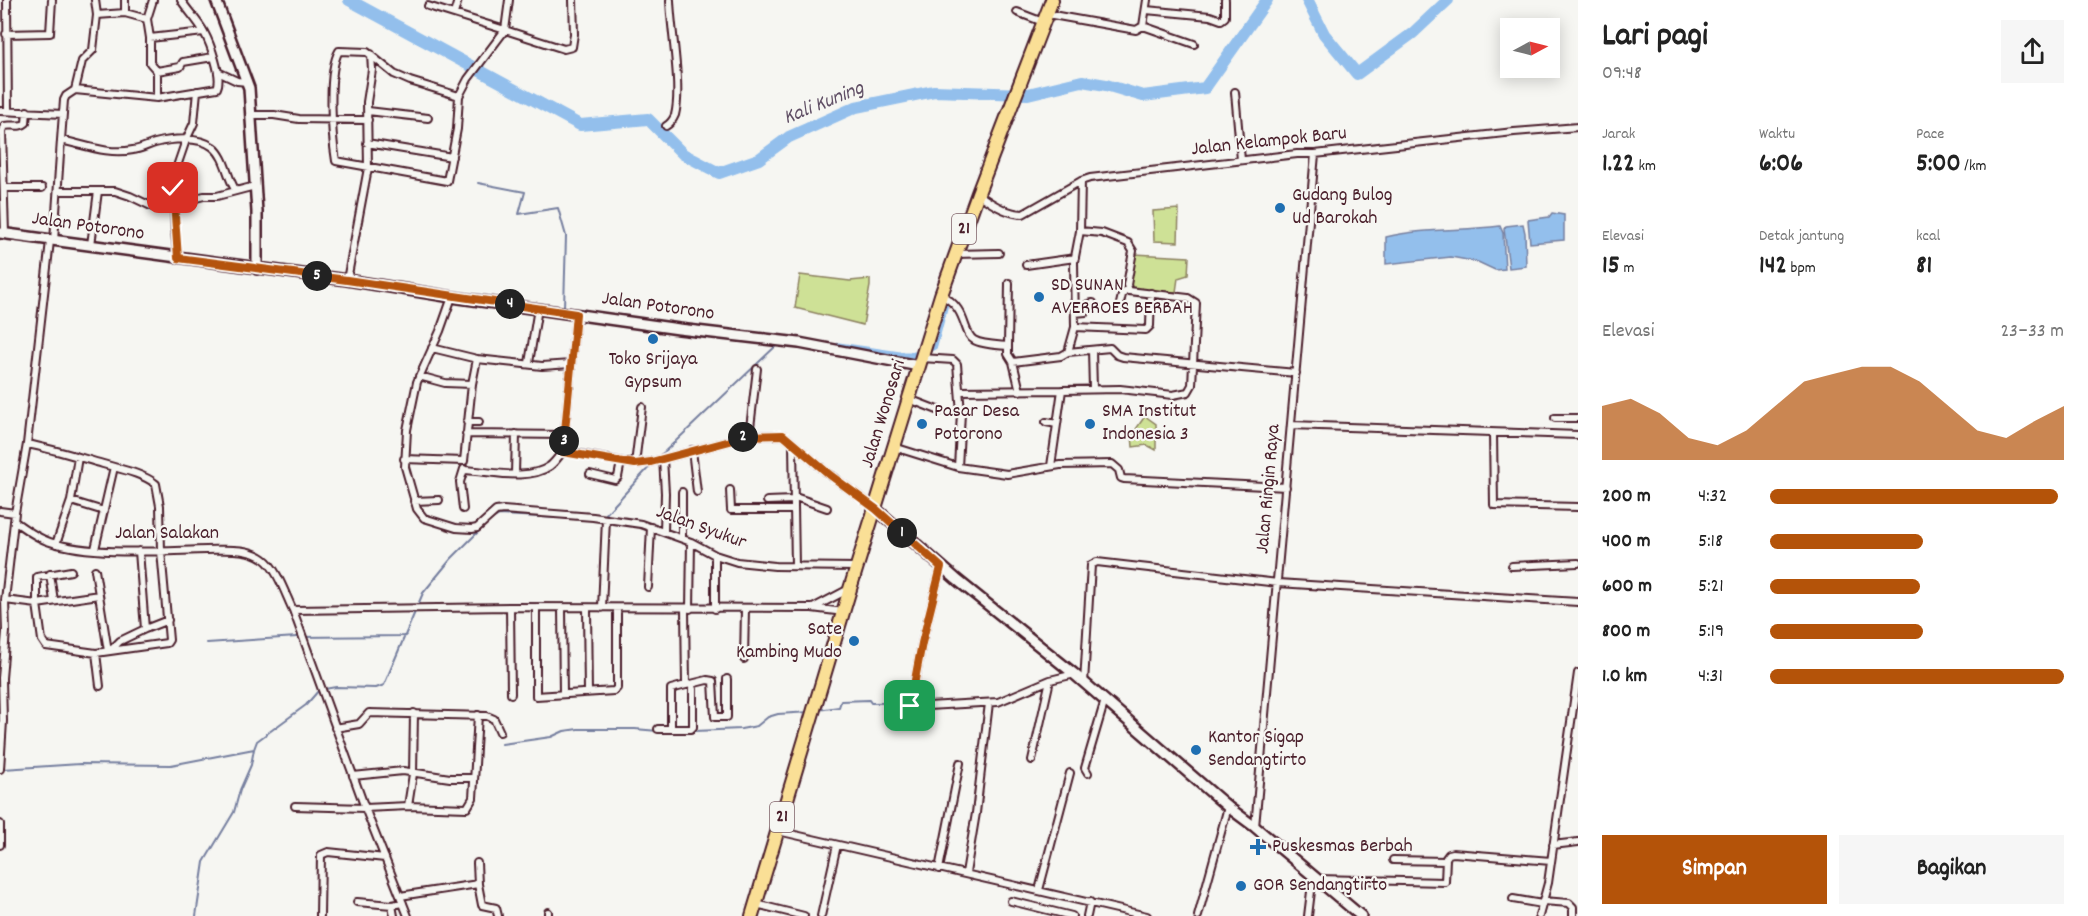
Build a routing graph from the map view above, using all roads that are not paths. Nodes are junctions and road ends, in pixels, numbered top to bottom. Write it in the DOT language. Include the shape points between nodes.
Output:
graph roads {
  1 [pos="7,0"];
  2 [pos="52,0"];
  3 [pos="95,0"];
  4 [pos="125,0"];
  5 [pos="153,0"];
  6 [pos="181,0"];
  7 [pos="216,0"];
  8 [pos="458,0"];
  9 [pos="509,0"];
  10 [pos="573,0"];
  11 [pos="670,0"];
  12 [pos="1052,0"];
  13 [pos="1147,0"];
  14 [pos="1226,0"];
  15 [pos="428,6"];
  16 [pos="1146,10"];
  17 [pos="1017,12"];
  18 [pos="125,13"];
  19 [pos="454,14"];
  20 [pos="97,15"];
  21 [pos="1045,18"];
  22 [pos="147,19"];
  23 [pos="3,21"];
  24 [pos="1143,26"];
  25 [pos="505,30"];
  26 [pos="204,32"];
  27 [pos="6,34"];
  28 [pos="150,38"];
  29 [pos="1194,44"];
  30 [pos="371,54"];
  31 [pos="213,57"];
  32 [pos="386,67"];
  33 [pos="372,70"];
  34 [pos="158,71"];
  35 [pos="218,72"];
  36 [pos="248,82"];
  37 [pos="75,90"];
  38 [pos="197,91"];
  39 [pos="1235,92"];
  40 [pos="459,96"];
  41 [pos="157,98"];
  42 [pos="0,111"];
  43 [pos="8,111"];
  44 [pos="27,111"];
  45 [pos="368,111"];
  46 [pos="63,114"];
  47 [pos="252,115"];
  48 [pos="428,118"];
  49 [pos="333,120"];
  50 [pos="368,120"];
  51 [pos="666,126"];
  52 [pos="1578,127"];
  53 [pos="61,140"];
  54 [pos="186,140"];
  55 [pos="367,143"];
  56 [pos="1,146"];
  57 [pos="1315,154"];
  58 [pos="452,157"];
  59 [pos="1241,160"];
  60 [pos="368,168"];
  61 [pos="1081,181"];
  62 [pos="255,186"];
  63 [pos="5,188"];
  64 [pos="42,188"];
  65 [pos="58,191"];
  66 [pos="98,191"];
  67 [pos="236,192"];
  68 [pos="982,197"];
  69 [pos="173,204"];
  70 [pos="1080,231"];
  71 [pos="3,233"];
  72 [pos="52,241"];
  73 [pos="91,245"];
  74 [pos="999,253"];
  75 [pos="955,254"];
  76 [pos="178,258"];
  77 [pos="1075,258"];
  78 [pos="1026,265"];
  79 [pos="257,269"];
  80 [pos="347,280"];
  81 [pos="1009,283"];
  82 [pos="1128,288"];
  83 [pos="1151,293"];
  84 [pos="941,295"];
  85 [pos="452,297"];
  86 [pos="1093,303"];
  87 [pos="537,308"];
  88 [pos="1119,308"];
  89 [pos="1075,313"];
  90 [pos="576,314"];
  91 [pos="1076,327"];
  92 [pos="1008,346"];
  93 [pos="432,348"];
  94 [pos="1092,350"];
  95 [pos="1068,352"];
  96 [pos="922,356"];
  97 [pos="477,359"];
  98 [pos="1013,362"];
  99 [pos="529,363"];
  100 [pos="1193,363"];
  101 [pos="571,364"];
  102 [pos="757,369"];
  103 [pos="1296,373"];
  104 [pos="419,376"];
  105 [pos="472,384"];
  106 [pos="1093,389"];
  107 [pos="1062,390"];
  108 [pos="960,391"];
  109 [pos="1020,391"];
  110 [pos="909,399"];
  111 [pos="642,407"];
  112 [pos="940,411"];
  113 [pos="1555,418"];
  114 [pos="1578,418"];
  115 [pos="467,422"];
  116 [pos="479,422"];
  117 [pos="1046,422"];
  118 [pos="1058,424"];
  119 [pos="1291,426"];
  120 [pos="1493,433"];
  121 [pos="466,434"];
  122 [pos="516,434"];
  123 [pos="565,435"];
  124 [pos="1578,435"];
  125 [pos="749,436"];
  126 [pos="27,444"];
  127 [pos="793,444"];
  128 [pos="894,447"];
  129 [pos="692,450"];
  130 [pos="563,452"];
  131 [pos="78,457"];
  132 [pos="404,459"];
  133 [pos="661,459"];
  134 [pos="464,462"];
  135 [pos="621,462"];
  136 [pos="635,464"];
  137 [pos="1051,466"];
  138 [pos="114,467"];
  139 [pos="958,467"];
  140 [pos="464,470"];
  141 [pos="515,474"];
  142 [pos="590,474"];
  143 [pos="1286,487"];
  144 [pos="730,490"];
  145 [pos="682,492"];
  146 [pos="697,492"];
  147 [pos="794,499"];
  148 [pos="439,500"];
  149 [pos="72,501"];
  150 [pos="414,501"];
  151 [pos="766,501"];
  152 [pos="1578,507"];
  153 [pos="827,508"];
  154 [pos="463,509"];
  155 [pos="876,509"];
  156 [pos="794,510"];
  157 [pos="0,511"];
  158 [pos="104,511"];
  159 [pos="15,513"];
  160 [pos="605,519"];
  161 [pos="14,521"];
  162 [pos="651,527"];
  163 [pos="664,532"];
  164 [pos="682,538"];
  165 [pos="691,542"];
  166 [pos="56,544"];
  167 [pos="95,549"];
  168 [pos="161,550"];
  169 [pos="139,551"];
  170 [pos="715,555"];
  171 [pos="1578,563"];
  172 [pos="795,566"];
  173 [pos="1512,566"];
  174 [pos="858,567"];
  175 [pos="941,567"];
  176 [pos="95,570"];
  177 [pos="71,571"];
  178 [pos="50,574"];
  179 [pos="1278,583"];
  180 [pos="648,587"];
  181 [pos="850,589"];
  182 [pos="99,595"];
  183 [pos="5,600"];
  184 [pos="54,601"];
  185 [pos="1578,602"];
  186 [pos="37,604"];
  187 [pos="510,607"];
  188 [pos="587,608"];
  189 [pos="602,608"];
  190 [pos="617,608"];
  191 [pos="812,608"];
  192 [pos="536,609"];
  193 [pos="562,609"];
  194 [pos="688,609"];
  195 [pos="715,609"];
  196 [pos="745,609"];
  197 [pos="293,610"];
  198 [pos="844,612"];
  199 [pos="168,620"];
  200 [pos="145,629"];
  201 [pos="109,650"];
  202 [pos="96,653"];
  203 [pos="744,659"];
  204 [pos="1578,673"];
  205 [pos="1075,674"];
  206 [pos="727,680"];
  207 [pos="1050,680"];
  208 [pos="1084,683"];
  209 [pos="688,684"];
  210 [pos="100,686"];
  211 [pos="588,693"];
  212 [pos="511,694"];
  213 [pos="563,694"];
  214 [pos="1105,700"];
  215 [pos="989,703"];
  216 [pos="414,713"];
  217 [pos="478,715"];
  218 [pos="335,728"];
  219 [pos="658,729"];
  220 [pos="671,729"];
  221 [pos="500,732"];
  222 [pos="1032,760"];
  223 [pos="960,763"];
  224 [pos="0,769"];
  225 [pos="1070,773"];
  226 [pos="1088,773"];
  227 [pos="413,774"];
  228 [pos="353,776"];
  229 [pos="474,778"];
  230 [pos="295,806"];
  231 [pos="408,806"];
  232 [pos="1228,807"];
  233 [pos="365,808"];
  234 [pos="0,824"];
  235 [pos="1255,827"];
  236 [pos="778,831"];
  237 [pos="1578,842"];
  238 [pos="0,844"];
  239 [pos="837,845"];
  240 [pos="1553,845"];
  241 [pos="385,858"];
  242 [pos="1393,860"];
  243 [pos="1446,861"];
  244 [pos="1551,861"];
  245 [pos="477,863"];
  246 [pos="939,869"];
  247 [pos="966,873"];
  248 [pos="1316,877"];
  249 [pos="478,884"];
  250 [pos="1039,890"];
  251 [pos="400,896"];
  252 [pos="1513,899"];
  253 [pos="1011,901"];
  254 [pos="357,902"];
  255 [pos="1089,902"];
  256 [pos="403,903"];
  257 [pos="1542,903"];
  258 [pos="392,905"];
  259 [pos="754,910"];
  260 [pos="320,916"];
  261 [pos="394,916"];
  262 [pos="408,916"];
  263 [pos="498,916"];
  264 [pos="804,916"];
  265 [pos="821,916"];
  266 [pos="1072,916"];
  267 [pos="1087,916"];
  268 [pos="1147,916"];
  269 [pos="1198,916"];
  270 [pos="1308,916"];
  271 [pos="1361,916"];
  272 [pos="1539,916"];
  273 [pos="1573,916"];
  1 -- 23 [label="street"];
  2 -- 27 [label="street" via="50,33"];
  3 -- 20 [label="street"];
  4 -- 18 [label="street"];
  5 -- 22 [label="street"];
  6 -- 26 [label="street"];
  7 -- 36 [label="street"];
  8 -- 19 [label="street"];
  9 -- 25 [label="street"];
  10 -- 25 [label="street" via="572,47"];
  11 -- 51 [label="street" via="677,83 675,114"];
  12 -- 21 [label="highway, Jalan Wonosari / 21"];
  13 -- 16 [label="street"];
  14 -- 16 [label="street" via="1225,17 1221,20"];
  15 -- 19 [label="street"];
  16 -- 24 [label="street"];
  17 -- 21 [label="street"];
  18 -- 20 [label="street"];
  18 -- 22 [label="street"];
  19 -- 25 [label="street"];
  20 -- 37 [label="street" via="93,50 82,63"];
  21 -- 24 [label="street" via="1136,30"];
  21 -- 68 [label="highway, Jalan Wonosari / 21" via="1008,114"];
  22 -- 28 [label="street"];
  23 -- 27 [label="street"];
  24 -- 29 [label="street"];
  25 -- 40 [label="street"];
  26 -- 28 [label="street"];
  26 -- 31 [label="street"];
  27 -- 43 [label="street"];
  28 -- 34 [label="street" via="150,63"];
  30 -- 32 [label="street"];
  30 -- 33 [label="street"];
  30 -- 49 [label="street" via="343,50 336,54"];
  31 -- 34 [label="street"];
  31 -- 35 [label="street"];
  32 -- 33 [label="street"];
  32 -- 40 [label="street" via="410,81"];
  33 -- 45 [label="street"];
  34 -- 41 [label="street"];
  35 -- 36 [label="street"];
  35 -- 38 [label="street" via="217,88"];
  36 -- 47 [label="street"];
  37 -- 41 [label="street"];
  37 -- 46 [label="street" via="66,96"];
  38 -- 41 [label="street"];
  38 -- 54 [label="street" via="194,123"];
  39 -- 59 [label="street"];
  40 -- 58 [label="street"];
  42 -- 43 [label="street"];
  43 -- 44 [label="street"];
  44 -- 46 [label="street"];
  44 -- 56 [label="street" via="24,125 4,126"];
  45 -- 48 [label="street"];
  45 -- 50 [label="street"];
  46 -- 53 [label="street"];
  47 -- 49 [label="street"];
  47 -- 62 [label="street"];
  49 -- 50 [label="street"];
  49 -- 60 [label="street" via="336,161"];
  50 -- 55 [label="street"];
  52 -- 57 [label="street, Jalan Kelampok Baru"];
  53 -- 54 [label="street" via="93,149 134,150"];
  53 -- 65 [label="street"];
  54 -- 67 [label="street" via="216,148"];
  54 -- 69 [label="street" via="173,178"];
  55 -- 58 [label="street"];
  55 -- 60 [label="street"];
  56 -- 63 [label="street"];
  57 -- 59 [label="street, Jalan Kelampok Baru"];
  57 -- 103 [label="street, Jalan Ringin Raya"];
  58 -- 60 [label="street" via="447,181"];
  59 -- 61 [label="street, Jalan Kelampok Baru"];
  60 -- 80 [label="street"];
  61 -- 68 [label="street, Jalan Kelampok Baru" via="1023,214"];
  61 -- 70 [label="street"];
  62 -- 67 [label="street"];
  62 -- 79 [label="street"];
  63 -- 64 [label="street"];
  63 -- 71 [label="street"];
  65 -- 66 [label="street"];
  65 -- 72 [label="street"];
  66 -- 69 [label="street" via="130,195 153,207"];
  66 -- 73 [label="street"];
  67 -- 69 [label="street"];
  68 -- 75 [label="highway, Jalan Wonosari / 21"];
  69 -- 76 [label="street"];
  70 -- 77 [label="street"];
  70 -- 82 [label="street" via="1102,233 1128,243 1133,251"];
  71 -- 72 [label="street, Jalan Potorono"];
  72 -- 73 [label="street, Jalan Potorono"];
  72 -- 126 [label="street"];
  73 -- 76 [label="street, Jalan Potorono"];
  74 -- 75 [label="street"];
  75 -- 84 [label="highway, Jalan Wonosari / 21"];
  76 -- 79 [label="street, Jalan Potorono"];
  77 -- 78 [label="street"];
  77 -- 89 [label="street"];
  79 -- 80 [label="street, Jalan Potorono"];
  80 -- 85 [label="street, Jalan Potorono"];
  81 -- 92 [label="street"];
  82 -- 83 [label="street"];
  82 -- 88 [label="street"];
  83 -- 91 [label="street" via="1150,326 1146,330"];
  83 -- 100 [label="street" via="1188,298 1196,303"];
  84 -- 92 [label="street" via="959,309 974,340"];
  84 -- 96 [label="highway, Jalan Wonosari / 21"];
  85 -- 87 [label="street, Jalan Potorono"];
  85 -- 93 [label="street"];
  86 -- 89 [label="street" via="1088,304 1086,312"];
  87 -- 90 [label="street, Jalan Potorono"];
  87 -- 99 [label="street"];
  89 -- 91 [label="street"];
  90 -- 96 [label="street, Jalan Potorono" via="840,350"];
  90 -- 101 [label="street"];
  91 -- 95 [label="street"];
  92 -- 98 [label="street"];
  93 -- 97 [label="street"];
  93 -- 104 [label="street"];
  94 -- 95 [label="street"];
  94 -- 100 [label="street" via="1110,348 1122,357"];
  94 -- 106 [label="street"];
  95 -- 98 [label="street"];
  96 -- 108 [label="street" via="956,362"];
  96 -- 110 [label="highway, Jalan Wonosari / 21"];
  97 -- 99 [label="street"];
  97 -- 105 [label="street"];
  98 -- 109 [label="street"];
  99 -- 101 [label="street"];
  100 -- 103 [label="street"];
  100 -- 106 [label="street" via="1192,385 1182,394"];
  101 -- 123 [label="street"];
  102 -- 125 [label="street"];
  103 -- 119 [label="street, Jalan Ringin Raya"];
  104 -- 105 [label="street" via="445,383"];
  104 -- 132 [label="street"];
  105 -- 115 [label="street"];
  106 -- 107 [label="street"];
  107 -- 109 [label="street"];
  107 -- 118 [label="street"];
  108 -- 109 [label="street"];
  108 -- 139 [label="street"];
  110 -- 112 [label="street"];
  110 -- 128 [label="highway, Jalan Wonosari / 21"];
  111 -- 136 [label="street"];
  113 -- 114 [label="street"];
  115 -- 116 [label="street"];
  115 -- 121 [label="street"];
  117 -- 118 [label="street"];
  118 -- 137 [label="street"];
  119 -- 120 [label="street"];
  119 -- 143 [label="street, Jalan Ringin Raya"];
  120 -- 124 [label="street"];
  120 -- 152 [label="street" via="1494,505"];
  121 -- 122 [label="street"];
  121 -- 134 [label="street"];
  122 -- 123 [label="street"];
  122 -- 141 [label="street"];
  123 -- 130 [label="street"];
  125 -- 127 [label="street" via="783,435"];
  125 -- 129 [label="street"];
  126 -- 131 [label="street"];
  126 -- 159 [label="street"];
  127 -- 147 [label="street"];
  127 -- 155 [label="street"];
  128 -- 139 [label="street"];
  128 -- 155 [label="highway, Jalan Wonosari / 21"];
  129 -- 133 [label="street"];
  129 -- 146 [label="street"];
  130 -- 135 [label="street"];
  130 -- 141 [label="street" via="545,469"];
  131 -- 138 [label="street"];
  131 -- 149 [label="street"];
  132 -- 134 [label="street"];
  132 -- 150 [label="street"];
  133 -- 136 [label="street"];
  133 -- 163 [label="street"];
  134 -- 140 [label="street"];
  135 -- 136 [label="street"];
  135 -- 142 [label="street" via="615,480"];
  137 -- 139 [label="street" via="1007,474"];
  137 -- 143 [label="street" via="1112,464 1124,479"];
  138 -- 158 [label="street"];
  138 -- 168 [label="street" via="156,484"];
  140 -- 141 [label="street"];
  140 -- 154 [label="street" via="460,476"];
  143 -- 179 [label="street, Jalan Ringin Raya"];
  144 -- 156 [label="street" via="731,510"];
  145 -- 164 [label="street"];
  147 -- 151 [label="street"];
  147 -- 153 [label="street"];
  147 -- 156 [label="street"];
  148 -- 150 [label="street"];
  149 -- 158 [label="street"];
  149 -- 166 [label="street"];
  150 -- 160 [label="street, Jalan Syukur" via="424,518 468,530 503,510"];
  155 -- 174 [label="highway, Jalan Wonosari / 21"];
  155 -- 175 [label="street"];
  156 -- 172 [label="street"];
  157 -- 159 [label="street"];
  158 -- 167 [label="street"];
  159 -- 161 [label="street"];
  160 -- 162 [label="street, Jalan Syukur"];
  160 -- 189 [label="street"];
  161 -- 166 [label="street, Jalan Salakan"];
  161 -- 183 [label="street"];
  162 -- 163 [label="street, Jalan Syukur"];
  162 -- 180 [label="street"];
  163 -- 164 [label="street, Jalan Syukur"];
  164 -- 165 [label="street, Jalan Syukur"];
  165 -- 170 [label="street, Jalan Syukur"];
  165 -- 194 [label="street"];
  166 -- 167 [label="street, Jalan Salakan"];
  167 -- 169 [label="street, Jalan Salakan"];
  168 -- 169 [label="street, Jalan Salakan"];
  168 -- 197 [label="street, Jalan Salakan" via="241,551 258,556 275,573"];
  168 -- 199 [label="street"];
  169 -- 200 [label="street"];
  170 -- 172 [label="street, Jalan Syukur" via="754,564"];
  170 -- 195 [label="street"];
  171 -- 173 [label="street"];
  172 -- 174 [label="street, Jalan Syukur"];
  174 -- 181 [label="highway, Jalan Wonosari / 21"];
  175 -- 205 [label="street"];
  175 -- 215 [label="street" via="910,706"];
  176 -- 182 [label="street"];
  177 -- 178 [label="street"];
  178 -- 184 [label="street"];
  178 -- 186 [label="street" via="37,577"];
  179 -- 185 [label="street"];
  179 -- 208 [label="street" via="1093,563"];
  179 -- 235 [label="street, Jalan Ringin Raya"];
  181 -- 191 [label="street"];
  181 -- 198 [label="highway, Jalan Wonosari / 21"];
  182 -- 184 [label="street"];
  182 -- 201 [label="street"];
  183 -- 186 [label="street"];
  183 -- 224 [label="street"];
  184 -- 186 [label="street"];
  186 -- 202 [label="street" via="46,646"];
  187 -- 192 [label="street"];
  187 -- 197 [label="street"];
  187 -- 212 [label="street"];
  188 -- 189 [label="street"];
  188 -- 193 [label="street"];
  188 -- 211 [label="street"];
  189 -- 190 [label="street"];
  190 -- 194 [label="street"];
  190 -- 211 [label="street" via="617,688"];
  191 -- 196 [label="street"];
  191 -- 198 [label="street"];
  192 -- 193 [label="street"];
  192 -- 213 [label="street" via="536,696"];
  193 -- 213 [label="street"];
  194 -- 195 [label="street"];
  194 -- 209 [label="street"];
  195 -- 196 [label="street"];
  196 -- 203 [label="street"];
  197 -- 218 [label="street, Jalan Salakan"];
  198 -- 236 [label="highway, Jalan Wonosari / 21"];
  199 -- 200 [label="street"];
  199 -- 201 [label="street" via="167,642"];
  200 -- 201 [label="street"];
  201 -- 202 [label="street"];
  202 -- 210 [label="street"];
  204 -- 240 [label="street"];
  205 -- 207 [label="street"];
  205 -- 208 [label="street"];
  206 -- 209 [label="street" via="727,717 715,717 712,681"];
  207 -- 215 [label="street"];
  207 -- 222 [label="street"];
  208 -- 214 [label="street"];
  209 -- 220 [label="street" via="671,689"];
  209 -- 220 [label="street" via="693,729"];
  211 -- 213 [label="street"];
  214 -- 226 [label="street" via="1085,768"];
  214 -- 232 [label="street"];
  215 -- 247 [label="street"];
  216 -- 217 [label="street"];
  216 -- 218 [label="street" via="369,713 359,724"];
  216 -- 227 [label="street"];
  217 -- 221 [label="street" via="494,719"];
  217 -- 229 [label="street"];
  218 -- 228 [label="street, Jalan Salakan"];
  219 -- 220 [label="street"];
  223 -- 246 [label="street"];
  225 -- 250 [label="street"];
  227 -- 228 [label="street" via="403,771"];
  227 -- 229 [label="street"];
  227 -- 231 [label="street"];
  228 -- 233 [label="street, Jalan Salakan"];
  229 -- 231 [label="street" via="473,798 467,808"];
  230 -- 233 [label="street"];
  231 -- 233 [label="street"];
  232 -- 235 [label="street"];
  232 -- 269 [label="street"];
  233 -- 241 [label="street, Jalan Salakan"];
  234 -- 238 [label="street"];
  235 -- 248 [label="street"];
  236 -- 239 [label="street"];
  236 -- 259 [label="highway, Jalan Wonosari / 21"];
  237 -- 240 [label="street"];
  239 -- 246 [label="street"];
  239 -- 265 [label="street"];
  240 -- 244 [label="street"];
  241 -- 251 [label="street, Jalan Salakan"];
  241 -- 260 [label="street" via="328,852 321,855"];
  242 -- 243 [label="street"];
  243 -- 244 [label="street" via="1453,853"];
  243 -- 248 [label="street" via="1445,882"];
  244 -- 257 [label="street"];
  245 -- 249 [label="street"];
  246 -- 247 [label="street"];
  247 -- 250 [label="street"];
  248 -- 270 [label="street"];
  248 -- 271 [label="street"];
  249 -- 251 [label="street"];
  249 -- 263 [label="street" via="482,905 496,908"];
  250 -- 255 [label="street"];
  251 -- 256 [label="street, Jalan Salakan"];
  252 -- 257 [label="street"];
  253 -- 266 [label="street"];
  254 -- 258 [label="street"];
  255 -- 267 [label="street"];
  255 -- 268 [label="street"];
  256 -- 258 [label="street"];
  256 -- 262 [label="street, Jalan Salakan"];
  257 -- 272 [label="street"];
  257 -- 273 [label="street" via="1572,905"];
  258 -- 261 [label="street"];
  259 -- 264 [label="street"];
}
